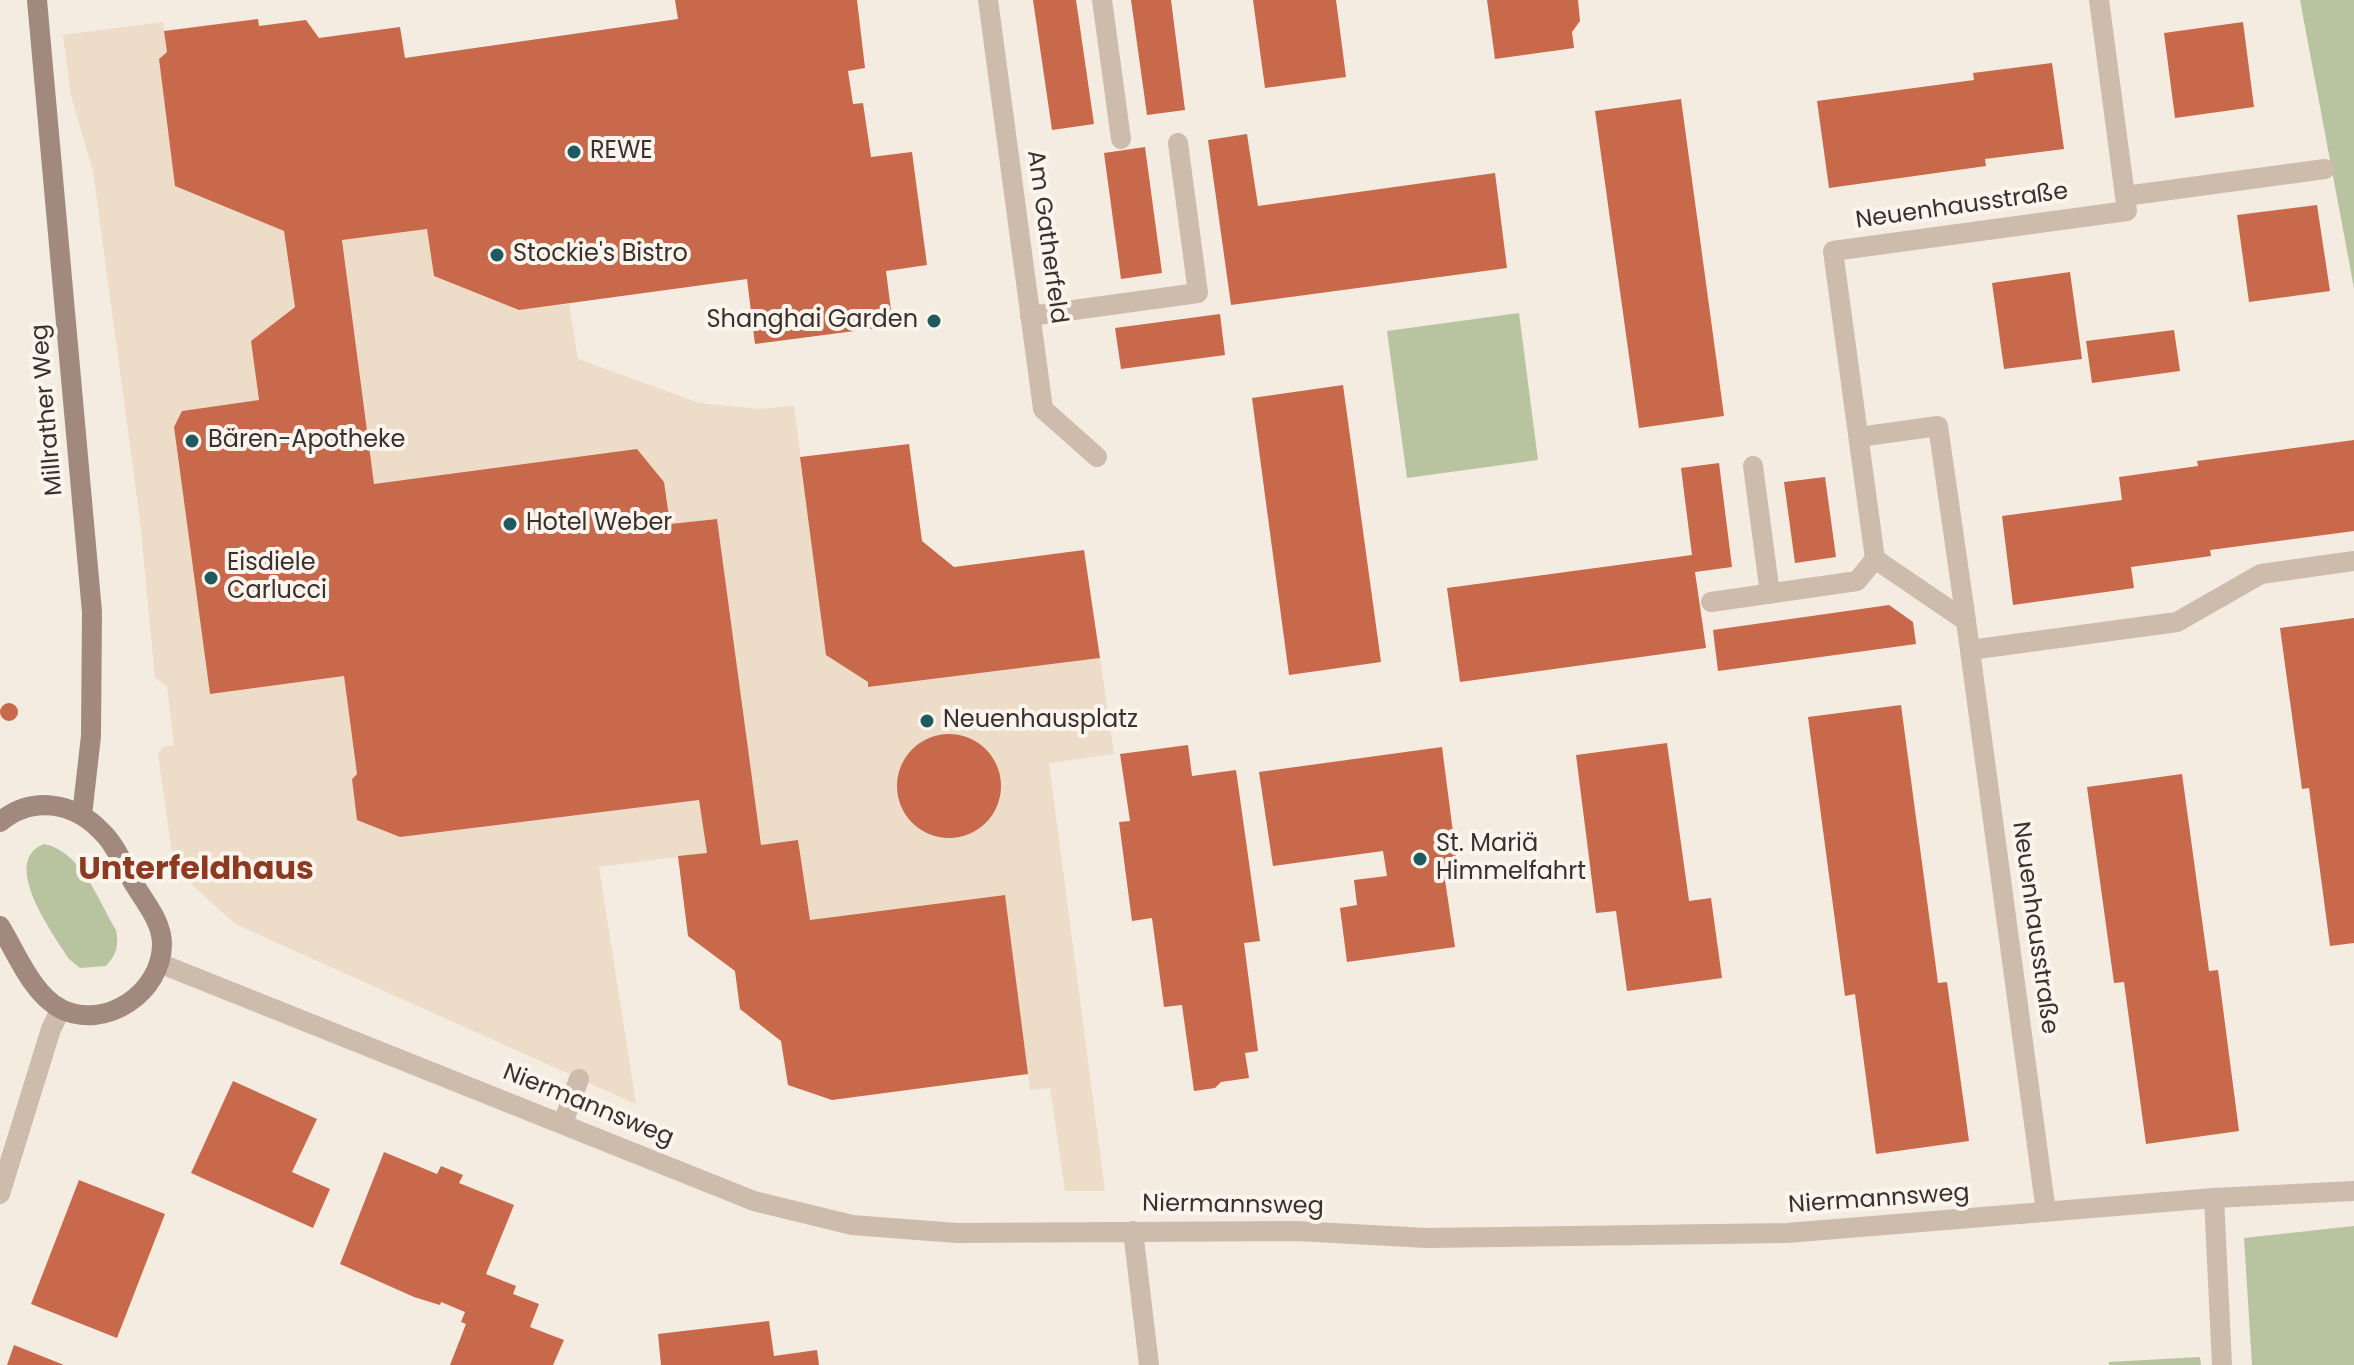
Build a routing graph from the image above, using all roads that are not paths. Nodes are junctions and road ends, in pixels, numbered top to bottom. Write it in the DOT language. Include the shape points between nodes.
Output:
graph roads {
  1 [pos="37,0"];
  2 [pos="988,0"];
  3 [pos="1102,0"];
  4 [pos="2099,0"];
  5 [pos="1121,139"];
  6 [pos="1178,143"];
  7 [pos="2325,169"];
  8 [pos="2125,196"];
  9 [pos="1030,316"];
  10 [pos="1859,437"];
  11 [pos="1097,457"];
  12 [pos="1753,466"];
  13 [pos="1875,559"];
  14 [pos="2354,561"];
  15 [pos="1770,594"];
  16 [pos="1711,602"];
  17 [pos="1966,621"];
  18 [pos="1970,650"];
  19 [pos="82,815"];
  20 [pos="0,822"];
  21 [pos="0,926"];
  22 [pos="159,963"];
  23 [pos="61,1009"];
  24 [pos="579,1079"];
  25 [pos="563,1123"];
  26 [pos="2354,1191"];
  27 [pos="0,1194"];
  28 [pos="2214,1198"];
  29 [pos="2046,1212"];
  30 [pos="1133,1231"];
  31 [pos="1149,1365"];
  32 [pos="2222,1365"];
  1 -- 19 [label="street, Millrather Weg" via="92,612 91,736"];
  2 -- 9 [label="street, Am Gatherfeld"];
  3 -- 5 [label="street"];
  4 -- 8 [label="street"];
  6 -- 9 [label="street" via="1198,293"];
  7 -- 8 [label="street"];
  8 -- 10 [label="street, Neuenhausstraße" via="2127,211 1833,251"];
  9 -- 11 [label="street, Am Gatherfeld" via="1043,409"];
  10 -- 13 [label="street, Neuenhausstraße"];
  10 -- 17 [label="street, Neuenhausstraße" via="1938,426"];
  12 -- 15 [label="street"];
  13 -- 15 [label="street" via="1857,581"];
  13 -- 17 [label="street"];
  14 -- 18 [label="street" via="2261,574 2177,622"];
  15 -- 16 [label="street"];
  17 -- 18 [label="street, Neuenhausstraße"];
  18 -- 29 [label="street, Neuenhausstraße"];
  19 -- 20 [label="street" via="51,803 22,806"];
  19 -- 22 [label="street" via="104,833 156,920 162,942"];
  21 -- 23 [label="street" via="39,990"];
  22 -- 23 [label="street" via="149,984 128,1004 105,1013"];
  22 -- 25 [label="street, Niermannsweg"];
  23 -- 27 [label="street"];
  24 -- 25 [label="street"];
  25 -- 30 [label="street, Niermannsweg" via="754,1201 852,1225 957,1233"];
  26 -- 28 [label="street, Niermannsweg"];
  28 -- 29 [label="street, Niermannsweg"];
  28 -- 32 [label="street"];
  29 -- 30 [label="street, Niermannsweg" via="1787,1233 1427,1238"];
  30 -- 31 [label="street"];
}
